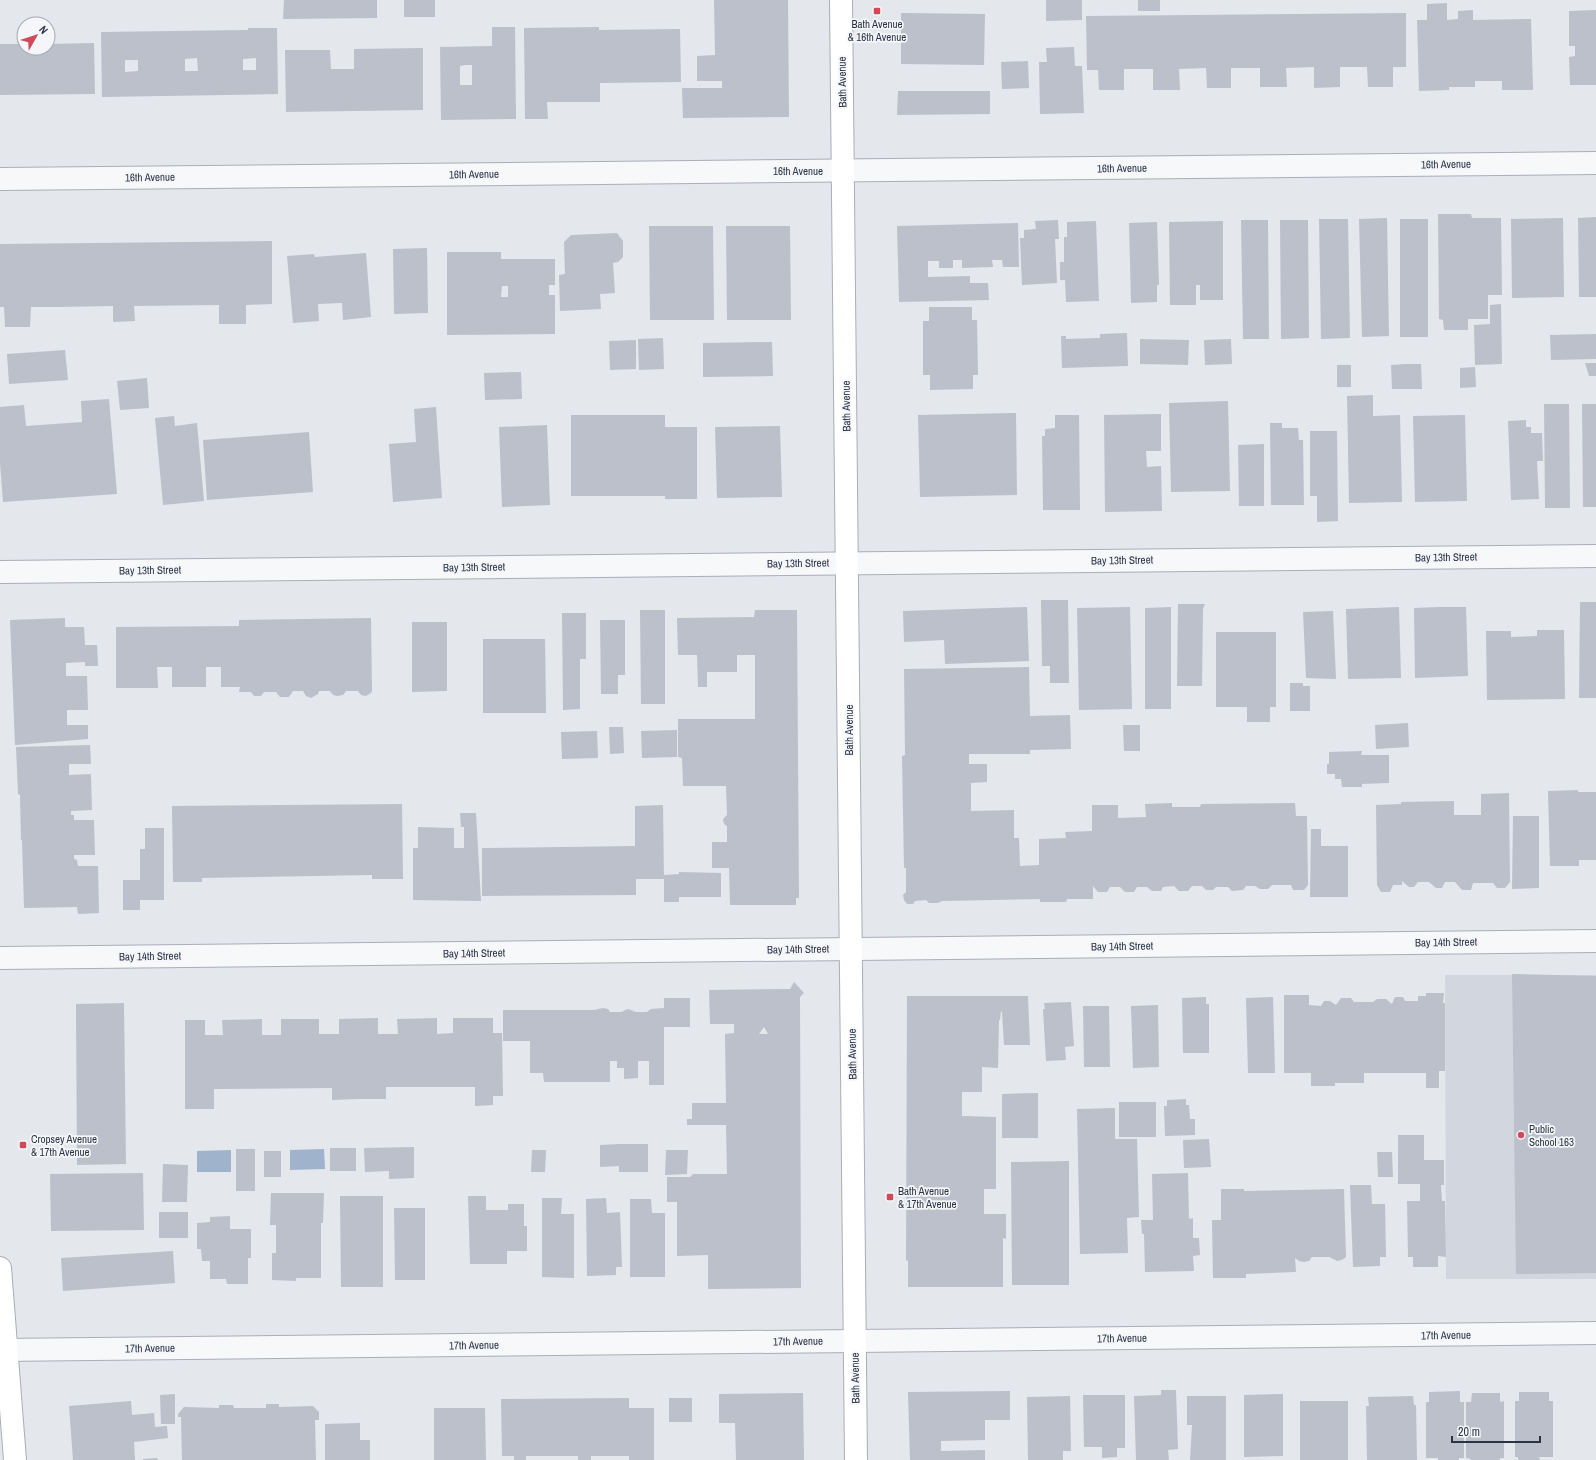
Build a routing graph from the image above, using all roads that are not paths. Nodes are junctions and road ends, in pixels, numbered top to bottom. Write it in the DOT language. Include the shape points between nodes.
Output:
graph roads {
  1 [pos="842,0"];
  2 [pos="1596,163"];
  3 [pos="843,170"];
  4 [pos="0,179"];
  5 [pos="1596,556"];
  6 [pos="848,563"];
  7 [pos="0,572"];
  8 [pos="1596,941"];
  9 [pos="851,948"];
  10 [pos="0,958"];
  11 [pos="0,1268"];
  12 [pos="1596,1333"];
  13 [pos="855,1341"];
  14 [pos="3,1349"];
  15 [pos="15,1460"];
  16 [pos="856,1460"];
  1 -- 3 [label="street, Bath Avenue"];
  2 -- 3 [label="street, 16th Avenue"];
  3 -- 4 [label="street, 16th Avenue"];
  3 -- 6 [label="street, Bath Avenue"];
  5 -- 6 [label="street, Bay 13th Street"];
  6 -- 7 [label="street, Bay 13th Street"];
  6 -- 9 [label="street, Bath Avenue"];
  8 -- 9 [label="street, Bay 14th Street"];
  9 -- 10 [label="street, Bay 14th Street"];
  9 -- 13 [label="street, Bath Avenue"];
  11 -- 14 [label="street"];
  12 -- 13 [label="street, 17th Avenue"];
  13 -- 14 [label="street, 17th Avenue"];
  13 -- 16 [label="street, Bath Avenue"];
  14 -- 15 [label="street"];
}
